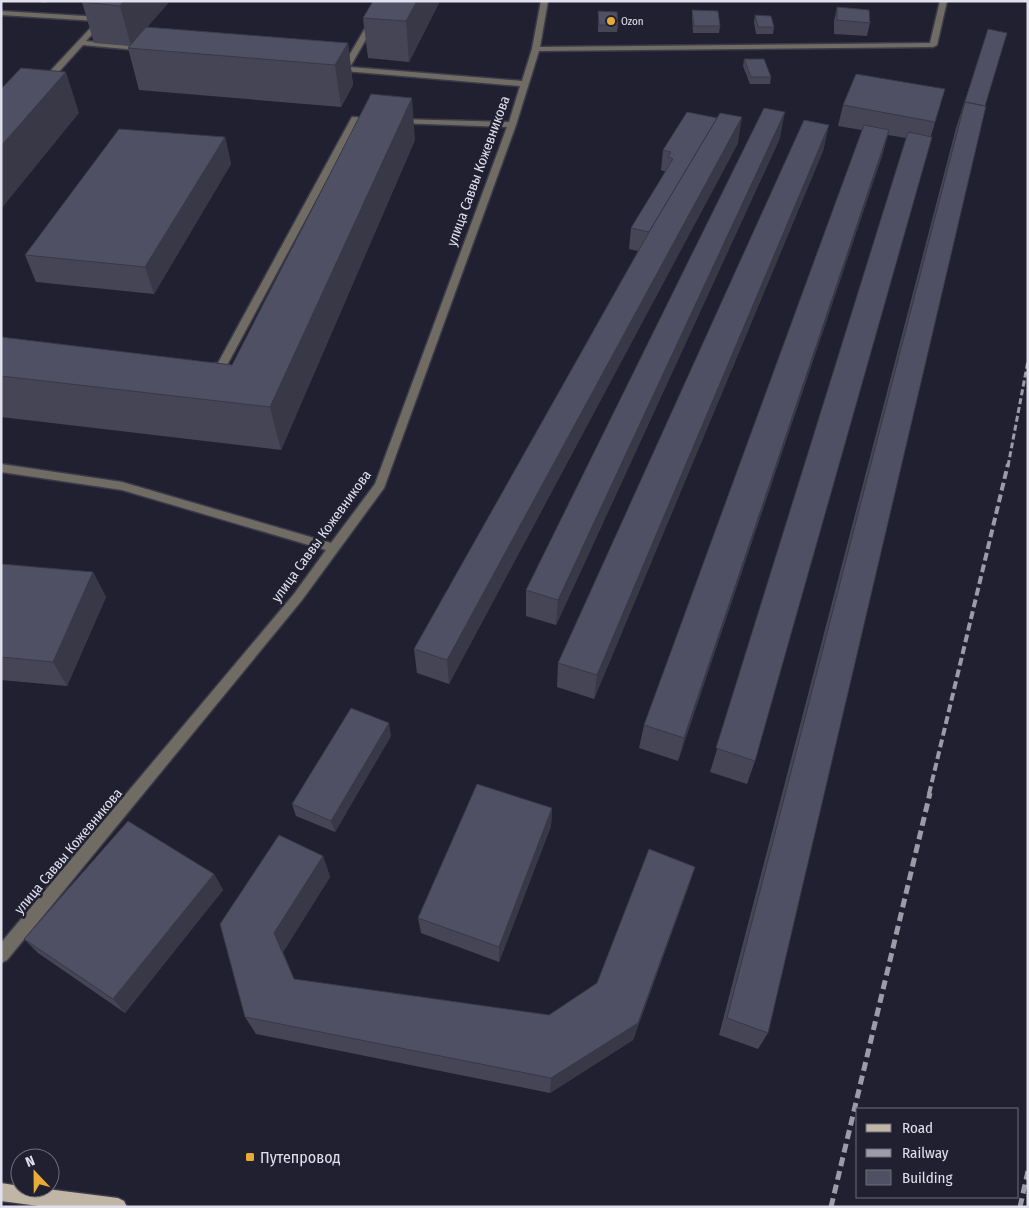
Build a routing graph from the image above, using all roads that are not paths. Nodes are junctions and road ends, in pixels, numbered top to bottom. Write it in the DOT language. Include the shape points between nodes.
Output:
graph roads {
  1 [pos="119,1"];
  2 [pos="385,1"];
  3 [pos="545,1"];
  4 [pos="944,1"];
  5 [pos="1,13"];
  6 [pos="102,19"];
  7 [pos="82,43"];
  8 [pos="536,49"];
  9 [pos="150,50"];
  10 [pos="326,67"];
  11 [pos="345,69"];
  12 [pos="524,84"];
  13 [pos="37,90"];
  14 [pos="512,125"];
  15 [pos="202,366"];
  16 [pos="1,468"];
  17 [pos="334,548"];
  18 [pos="1,955"];
  19 [pos="1,1192"];
  20 [pos="118,1207"];
  1 -- 6 [label="street"];
  2 -- 11 [label="street"];
  3 -- 8 [label="street, улица Саввы Кожевникова"];
  4 -- 8 [label="street" via="933,45"];
  5 -- 6 [label="street"];
  6 -- 7 [label="street"];
  7 -- 9 [label="street"];
  7 -- 13 [label="street"];
  8 -- 12 [label="street, улица Саввы Кожевникова"];
  10 -- 11 [label="street"];
  11 -- 12 [label="street"];
  12 -- 14 [label="street, улица Саввы Кожевникова"];
  14 -- 15 [label="street" via="356,120 221,367"];
  14 -- 17 [label="street, улица Саввы Кожевникова" via="380,485"];
  16 -- 17 [label="street" via="122,486"];
  17 -- 18 [label="street, улица Саввы Кожевникова" via="298,597"];
  19 -- 20 [label="main road"];
}
